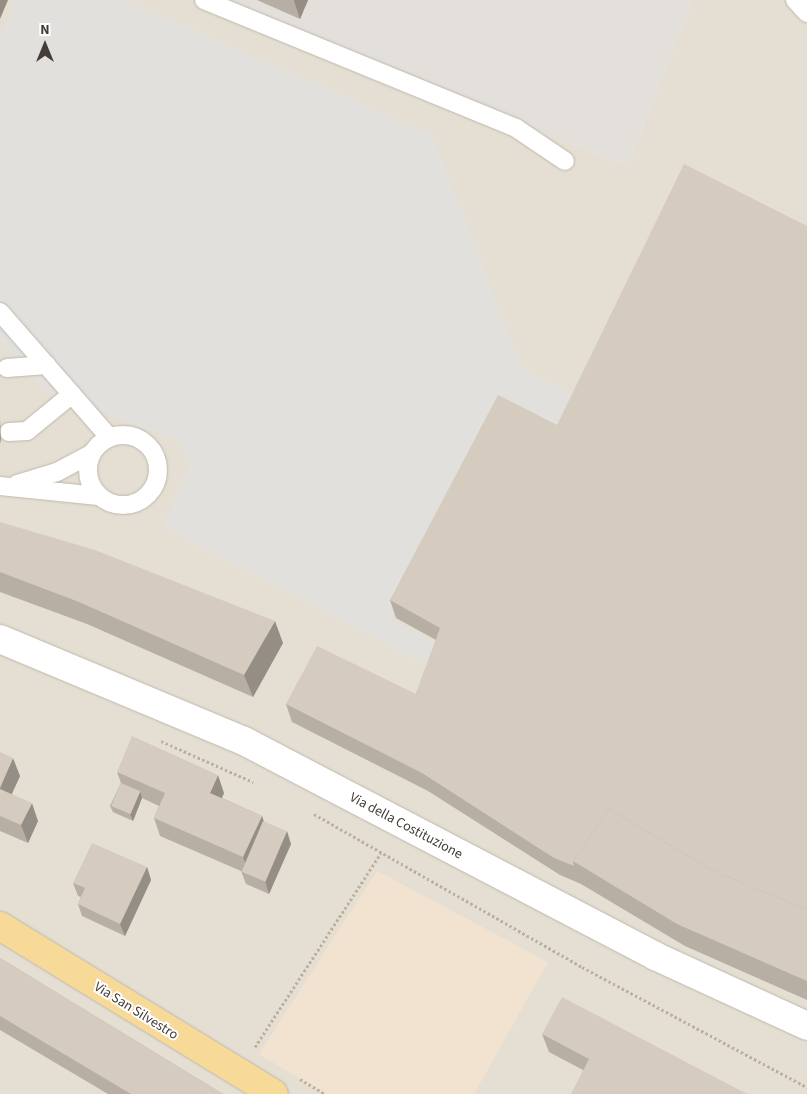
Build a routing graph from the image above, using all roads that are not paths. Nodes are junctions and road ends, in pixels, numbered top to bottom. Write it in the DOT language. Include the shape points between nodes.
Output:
graph roads {
  1 [pos="204,0"];
  2 [pos="795,0"];
  3 [pos="807,13"];
  4 [pos="565,161"];
  5 [pos="0,312"];
  6 [pos="47,365"];
  7 [pos="7,368"];
  8 [pos="72,394"];
  9 [pos="9,432"];
  10 [pos="109,437"];
  11 [pos="91,454"];
  12 [pos="1,486"];
  13 [pos="98,496"];
  14 [pos="0,640"];
  15 [pos="0,926"];
  16 [pos="807,1026"];
  17 [pos="274,1094"];
  1 -- 4 [label="lane" via="516,128"];
  2 -- 3 [label="lane"];
  5 -- 6 [label="lane"];
  6 -- 7 [label="lane"];
  6 -- 8 [label="lane"];
  8 -- 9 [label="lane" via="27,431"];
  8 -- 10 [label="lane"];
  10 -- 11 [label="lane"];
  10 -- 13 [label="lane" via="122,434 142,440 156,456 158,475 151,492 136,503 115,505"];
  11 -- 12 [label="lane" via="48,475"];
  11 -- 13 [label="lane" via="87,476"];
  12 -- 13 [label="lane"];
  14 -- 16 [label="street, Via della Costituzione" via="244,742 655,956"];
  15 -- 17 [label="main road, Via San Silvestro"];
}
